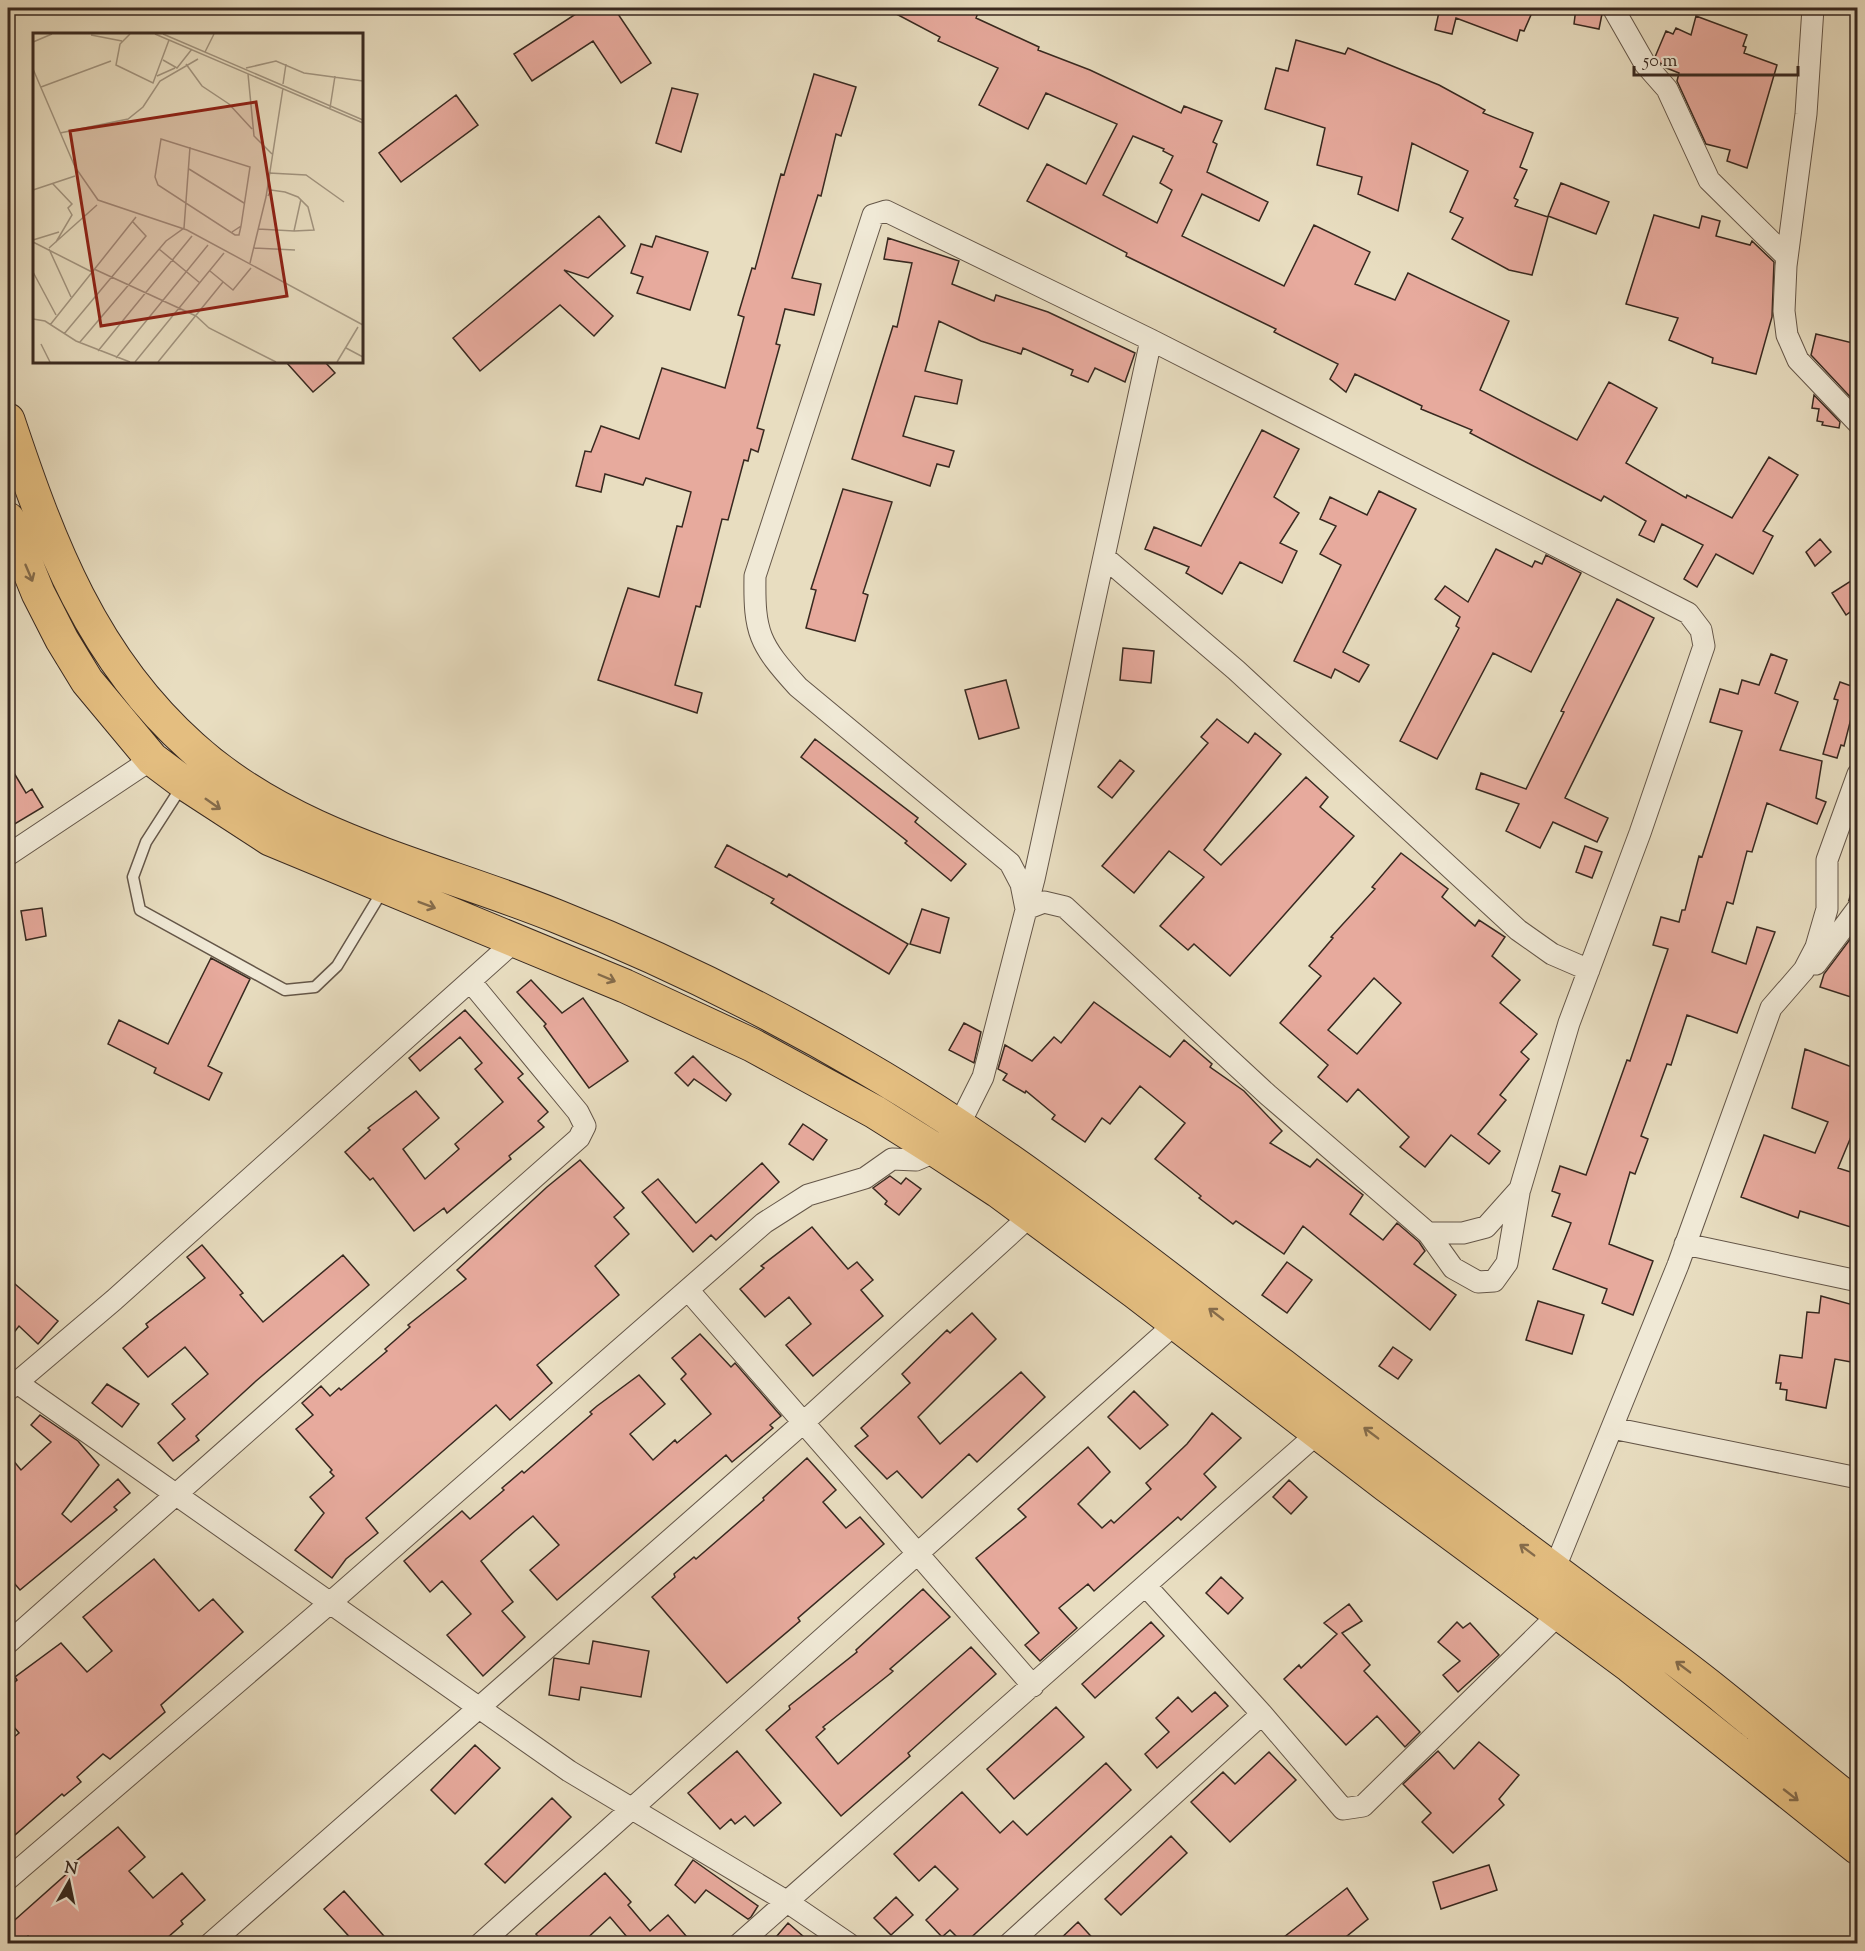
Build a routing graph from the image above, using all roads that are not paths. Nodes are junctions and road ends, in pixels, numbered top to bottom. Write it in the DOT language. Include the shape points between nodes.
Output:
graph roads {
  1 [pos="1613,8"];
  2 [pos="1813,8"];
  3 [pos="1787,257"];
  4 [pos="1151,340"];
  5 [pos="8,420"];
  6 [pos="1857,423"];
  7 [pos="8,519"];
  8 [pos="1104,556"];
  9 [pos="152,759"];
  10 [pos="1857,774"];
  11 [pos="184,783"];
  12 [pos="8,855"];
  13 [pos="385,887"];
  14 [pos="1857,908"];
  15 [pos="1026,909"];
  16 [pos="516,940"];
  17 [pos="1589,970"];
  18 [pos="470,981"];
  19 [pos="1771,1008"];
  20 [pos="959,1125"];
  21 [pos="937,1151"];
  22 [pos="1520,1190"];
  23 [pos="1030,1216"];
  24 [pos="1428,1233"];
  25 [pos="1685,1244"];
  26 [pos="1857,1281"];
  27 [pos="688,1290"];
  28 [pos="1176,1323"];
  29 [pos="12,1386"];
  30 [pos="804,1422"];
  31 [pos="1612,1428"];
  32 [pos="1318,1433"];
  33 [pos="1857,1478"];
  34 [pos="177,1493"];
  35 [pos="917,1554"];
  36 [pos="1554,1570"];
  37 [pos="1146,1586"];
  38 [pos="331,1602"];
  39 [pos="1559,1614"];
  40 [pos="8,1643"];
  41 [pos="1033,1686"];
  42 [pos="480,1707"];
  43 [pos="1262,1714"];
  44 [pos="1719,1715"];
  45 [pos="1857,1807"];
  46 [pos="630,1810"];
  47 [pos="1857,1848"];
  48 [pos="8,1879"];
  49 [pos="786,1901"];
  50 [pos="210,1944"];
  51 [pos="480,1944"];
  52 [pos="739,1944"];
  53 [pos="849,1944"];
  54 [pos="1010,1944"];
  1 -- 3 [label="street" via="1645,64 1667,89 1709,180"];
  2 -- 3 [label="street" via="1806,114"];
  3 -- 6 [label="street" via="1787,334 1798,360"];
  4 -- 8 [label="street"];
  4 -- 15 [label="street" via="886,211 873,215 755,576 754,617 774,661 798,687 1010,863 1021,884"];
  4 -- 17 [label="street" via="1688,614 1701,630 1704,646"];
  5 -- 20 [label="highway" via="50,537 92,626 162,718 228,776 303,822 555,915 668,965 862,1065"];
  7 -- 9 [label="highway, one-way" via="62,640 87,681"];
  8 -- 15 [label="street"];
  8 -- 17 [label="street" via="1244,678 1518,930 1552,954"];
  9 -- 11 [label="highway"];
  9 -- 12 [label="street"];
  10 -- 19 [label="street" via="1827,860 1827,909 1816,947 1804,970"];
  11 -- 13 [label="highway, one-way" via="270,839"];
  11 -- 13 [label="lane" via="146,842 133,877 140,910 285,990 315,987 337,966"];
  13 -- 16 [label="highway, one-way"];
  14 -- 19 [label="street" via="1802,985"];
  15 -- 20 [label="street" via="983,1077"];
  15 -- 24 [label="street" via="1044,902 1065,907 1268,1095"];
  16 -- 18 [label="street"];
  16 -- 21 [label="highway, one-way" via="625,986 790,1064"];
  17 -- 22 [label="street" via="1569,1023"];
  18 -- 29 [label="street" via="114,1300"];
  18 -- 34 [label="street" via="578,1112 585,1125 579,1138"];
  19 -- 25 [label="street"];
  20 -- 21 [label="street"];
  36 -- 20 [label="highway, one-way" via="1050,1187"];
  21 -- 23 [label="highway"];
  21 -- 27 [label="street" via="916,1160 892,1160 865,1178 808,1195 764,1223"];
  22 -- 24 [label="street" via="1486,1227 1463,1233"];
  22 -- 24 [label="street" via="1507,1263 1494,1281 1478,1282 1453,1268"];
  23 -- 28 [label="highway"];
  23 -- 30 [label="street"];
  25 -- 26 [label="street"];
  25 -- 31 [label="street"];
  27 -- 30 [label="street"];
  27 -- 38 [label="street"];
  28 -- 32 [label="highway"];
  28 -- 35 [label="street"];
  29 -- 34 [label="street"];
  30 -- 35 [label="street"];
  30 -- 42 [label="street"];
  31 -- 33 [label="street"];
  31 -- 36 [label="street"];
  32 -- 37 [label="street"];
  32 -- 39 [label="highway"];
  34 -- 38 [label="street"];
  34 -- 40 [label="street"];
  35 -- 41 [label="street"];
  35 -- 46 [label="street"];
  44 -- 36 [label="highway, one-way"];
  37 -- 41 [label="street"];
  37 -- 43 [label="street"];
  38 -- 42 [label="street"];
  38 -- 48 [label="street"];
  39 -- 43 [label="street" via="1363,1806 1343,1809"];
  39 -- 44 [label="highway"];
  41 -- 49 [label="street"];
  42 -- 46 [label="street"];
  42 -- 50 [label="street"];
  43 -- 54 [label="street"];
  44 -- 45 [label="highway" via="1769,1737"];
  44 -- 47 [label="highway, one-way" via="1746,1759"];
  46 -- 49 [label="street"];
  46 -- 51 [label="street"];
  49 -- 52 [label="street"];
  49 -- 53 [label="street"];
}
